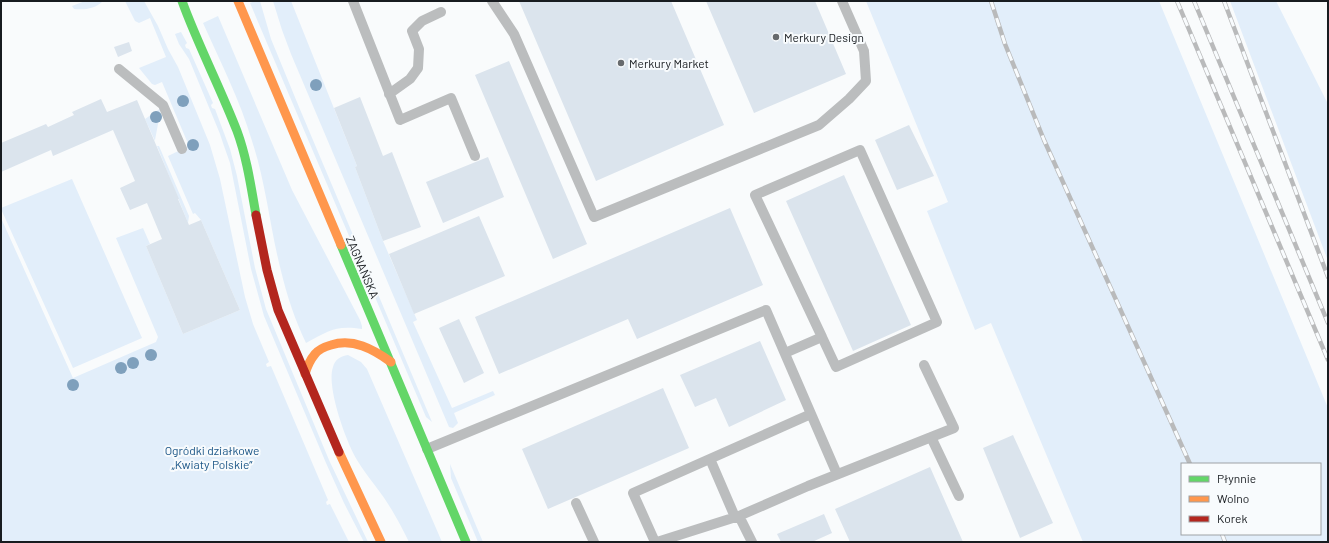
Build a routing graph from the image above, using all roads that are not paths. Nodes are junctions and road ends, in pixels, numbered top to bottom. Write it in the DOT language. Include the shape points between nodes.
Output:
graph roads {
  1 [pos="182,1"];
  2 [pos="238,1"];
  3 [pos="353,1"];
  4 [pos="492,1"];
  5 [pos="842,1"];
  6 [pos="441,12"];
  7 [pos="118,69"];
  8 [pos="389,94"];
  9 [pos="182,149"];
  10 [pos="475,156"];
  11 [pos="822,337"];
  12 [pos="784,353"];
  13 [pos="391,362"];
  14 [pos="924,365"];
  15 [pos="305,374"];
  16 [pos="811,414"];
  17 [pos="931,437"];
  18 [pos="427,450"];
  19 [pos="710,459"];
  20 [pos="837,474"];
  21 [pos="959,496"];
  22 [pos="576,503"];
  23 [pos="737,516"];
  24 [pos="381,542"];
  25 [pos="466,542"];
  26 [pos="594,542"];
  27 [pos="656,542"];
  28 [pos="752,542"];
  1 -- 15 [label="main road" via="237,132 278,310"];
  2 -- 13 [label="main road, ZAGNAŃSKA"];
  3 -- 8 [label="lane"];
  4 -- 5 [label="lane" via="514,34 594,216 819,125 849,99 866,81 864,51"];
  6 -- 8 [label="lane" via="422,21 412,31 419,50 418,68 410,79"];
  7 -- 9 [label="lane" via="163,105"];
  8 -- 10 [label="lane" via="400,120 451,98"];
  11 -- 11 [label="lane" via="755,195 860,150 937,322 836,367"];
  11 -- 12 [label="lane"];
  12 -- 16 [label="lane"];
  12 -- 18 [label="lane" via="766,310"];
  13 -- 15 [label="main road" via="366,346 342,341 316,352"];
  13 -- 18 [label="main road, ZAGNAŃSKA"];
  14 -- 17 [label="lane" via="954,428"];
  15 -- 24 [label="main road" via="347,472"];
  16 -- 19 [label="lane"];
  16 -- 20 [label="lane"];
  17 -- 20 [label="lane"];
  17 -- 21 [label="lane"];
  18 -- 25 [label="main road, ZAGNAŃSKA"];
  19 -- 23 [label="lane"];
  19 -- 27 [label="lane" via="633,493"];
  20 -- 23 [label="lane"];
  22 -- 26 [label="lane"];
  23 -- 27 [label="lane"];
  23 -- 28 [label="lane"];
}
